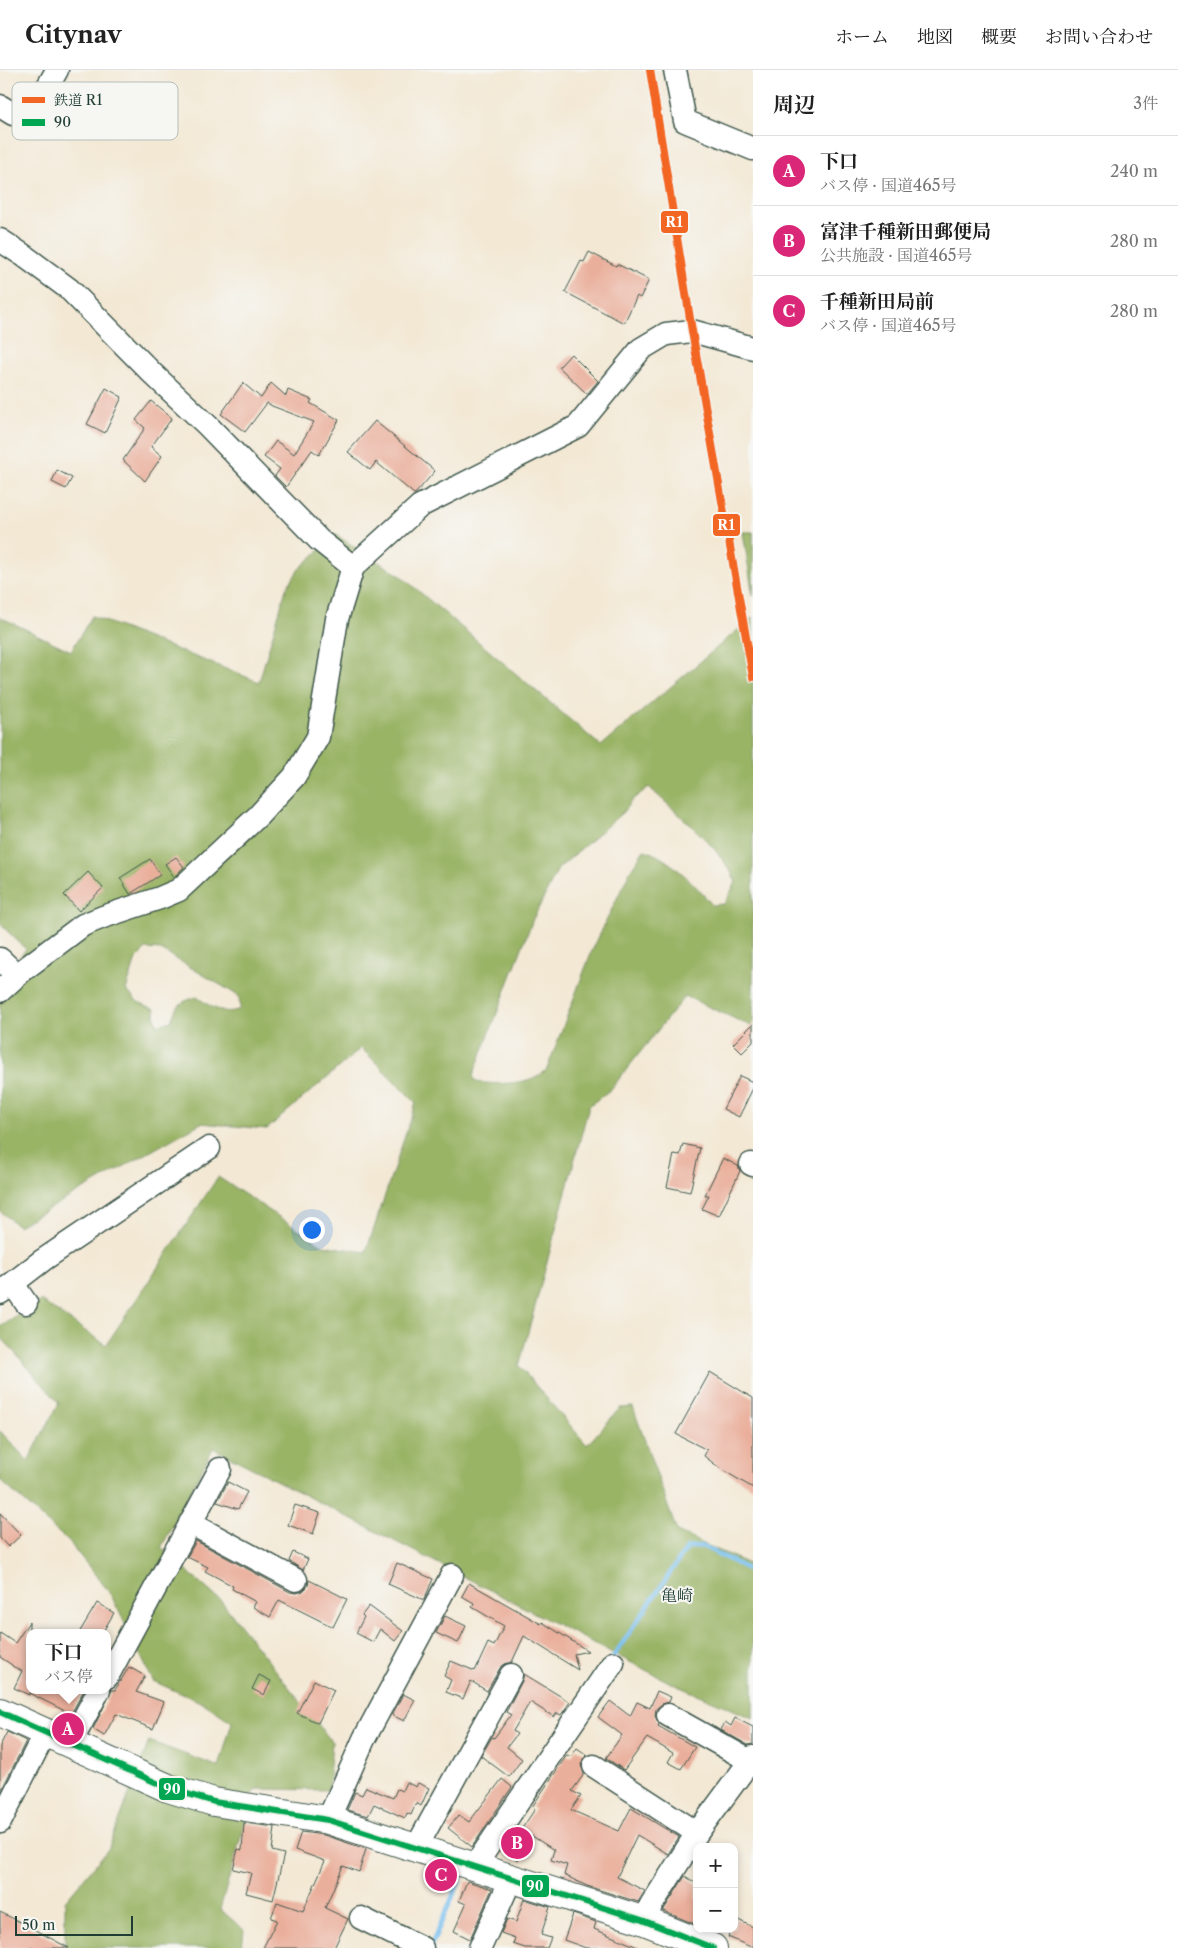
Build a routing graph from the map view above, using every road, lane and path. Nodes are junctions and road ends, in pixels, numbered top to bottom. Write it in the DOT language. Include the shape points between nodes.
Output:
graph roads {
  1 [pos="57,70"];
  2 [pos="675,70"];
  3 [pos="50,82"];
  4 [pos="0,106"];
  5 [pos="12,113"];
  6 [pos="753,149"];
  7 [pos="0,240"];
  8 [pos="753,348"];
  9 [pos="354,567"];
  10 [pos="0,959"];
  11 [pos="17,975"];
  12 [pos="0,991"];
  13 [pos="209,1148"];
  14 [pos="6,1288"];
  15 [pos="26,1303"];
  16 [pos="220,1469"];
  17 [pos="190,1523"];
  18 [pos="452,1575"];
  19 [pos="296,1580"];
  20 [pos="613,1663"];
  21 [pos="111,1670"];
  22 [pos="511,1675"];
  23 [pos="97,1694"];
  24 [pos="0,1712"];
  25 [pos="668,1715"];
  26 [pos="45,1732"];
  27 [pos="70,1744"];
  28 [pos="751,1759"];
  29 [pos="594,1766"];
  30 [pos="328,1820"];
  31 [pos="0,1822"];
  32 [pos="697,1833"];
  33 [pos="416,1848"];
  34 [pos="474,1867"];
  35 [pos="511,1879"];
  36 [pos="361,1918"];
  37 [pos="642,1920"];
  38 [pos="421,1948"];
  39 [pos="480,1948"];
  40 [pos="713,1948"];
  1 -- 3 [label="street"];
  2 -- 6 [label="street" via="685,121"];
  4 -- 5 [label="street"];
  7 -- 9 [label="street" via="69,289 319,540"];
  8 -- 9 [label="street" via="692,331 666,334 642,349 578,426 420,506"];
  9 -- 11 [label="street" via="337,619 318,737 294,777 258,816 179,890 83,926"];
  10 -- 11 [label="street"];
  11 -- 12 [label="street"];
  13 -- 14 [label="street"];
  14 -- 15 [label="street"];
  16 -- 17 [label="street"];
  17 -- 19 [label="street"];
  17 -- 21 [label="street"];
  18 -- 30 [label="street" via="364,1739"];
  20 -- 34 [label="street"];
  22 -- 33 [label="street"];
  23 -- 27 [label="street"];
  24 -- 26 [label="highway"];
  25 -- 28 [label="street"];
  26 -- 27 [label="highway"];
  26 -- 31 [label="street"];
  27 -- 30 [label="highway" via="168,1788 214,1802"];
  28 -- 32 [label="street"];
  29 -- 32 [label="street"];
  30 -- 33 [label="highway"];
  32 -- 37 [label="street"];
  33 -- 34 [label="highway"];
  34 -- 35 [label="highway"];
  35 -- 37 [label="highway"];
  35 -- 39 [label="street"];
  36 -- 38 [label="street"];
  37 -- 40 [label="highway"];
}
